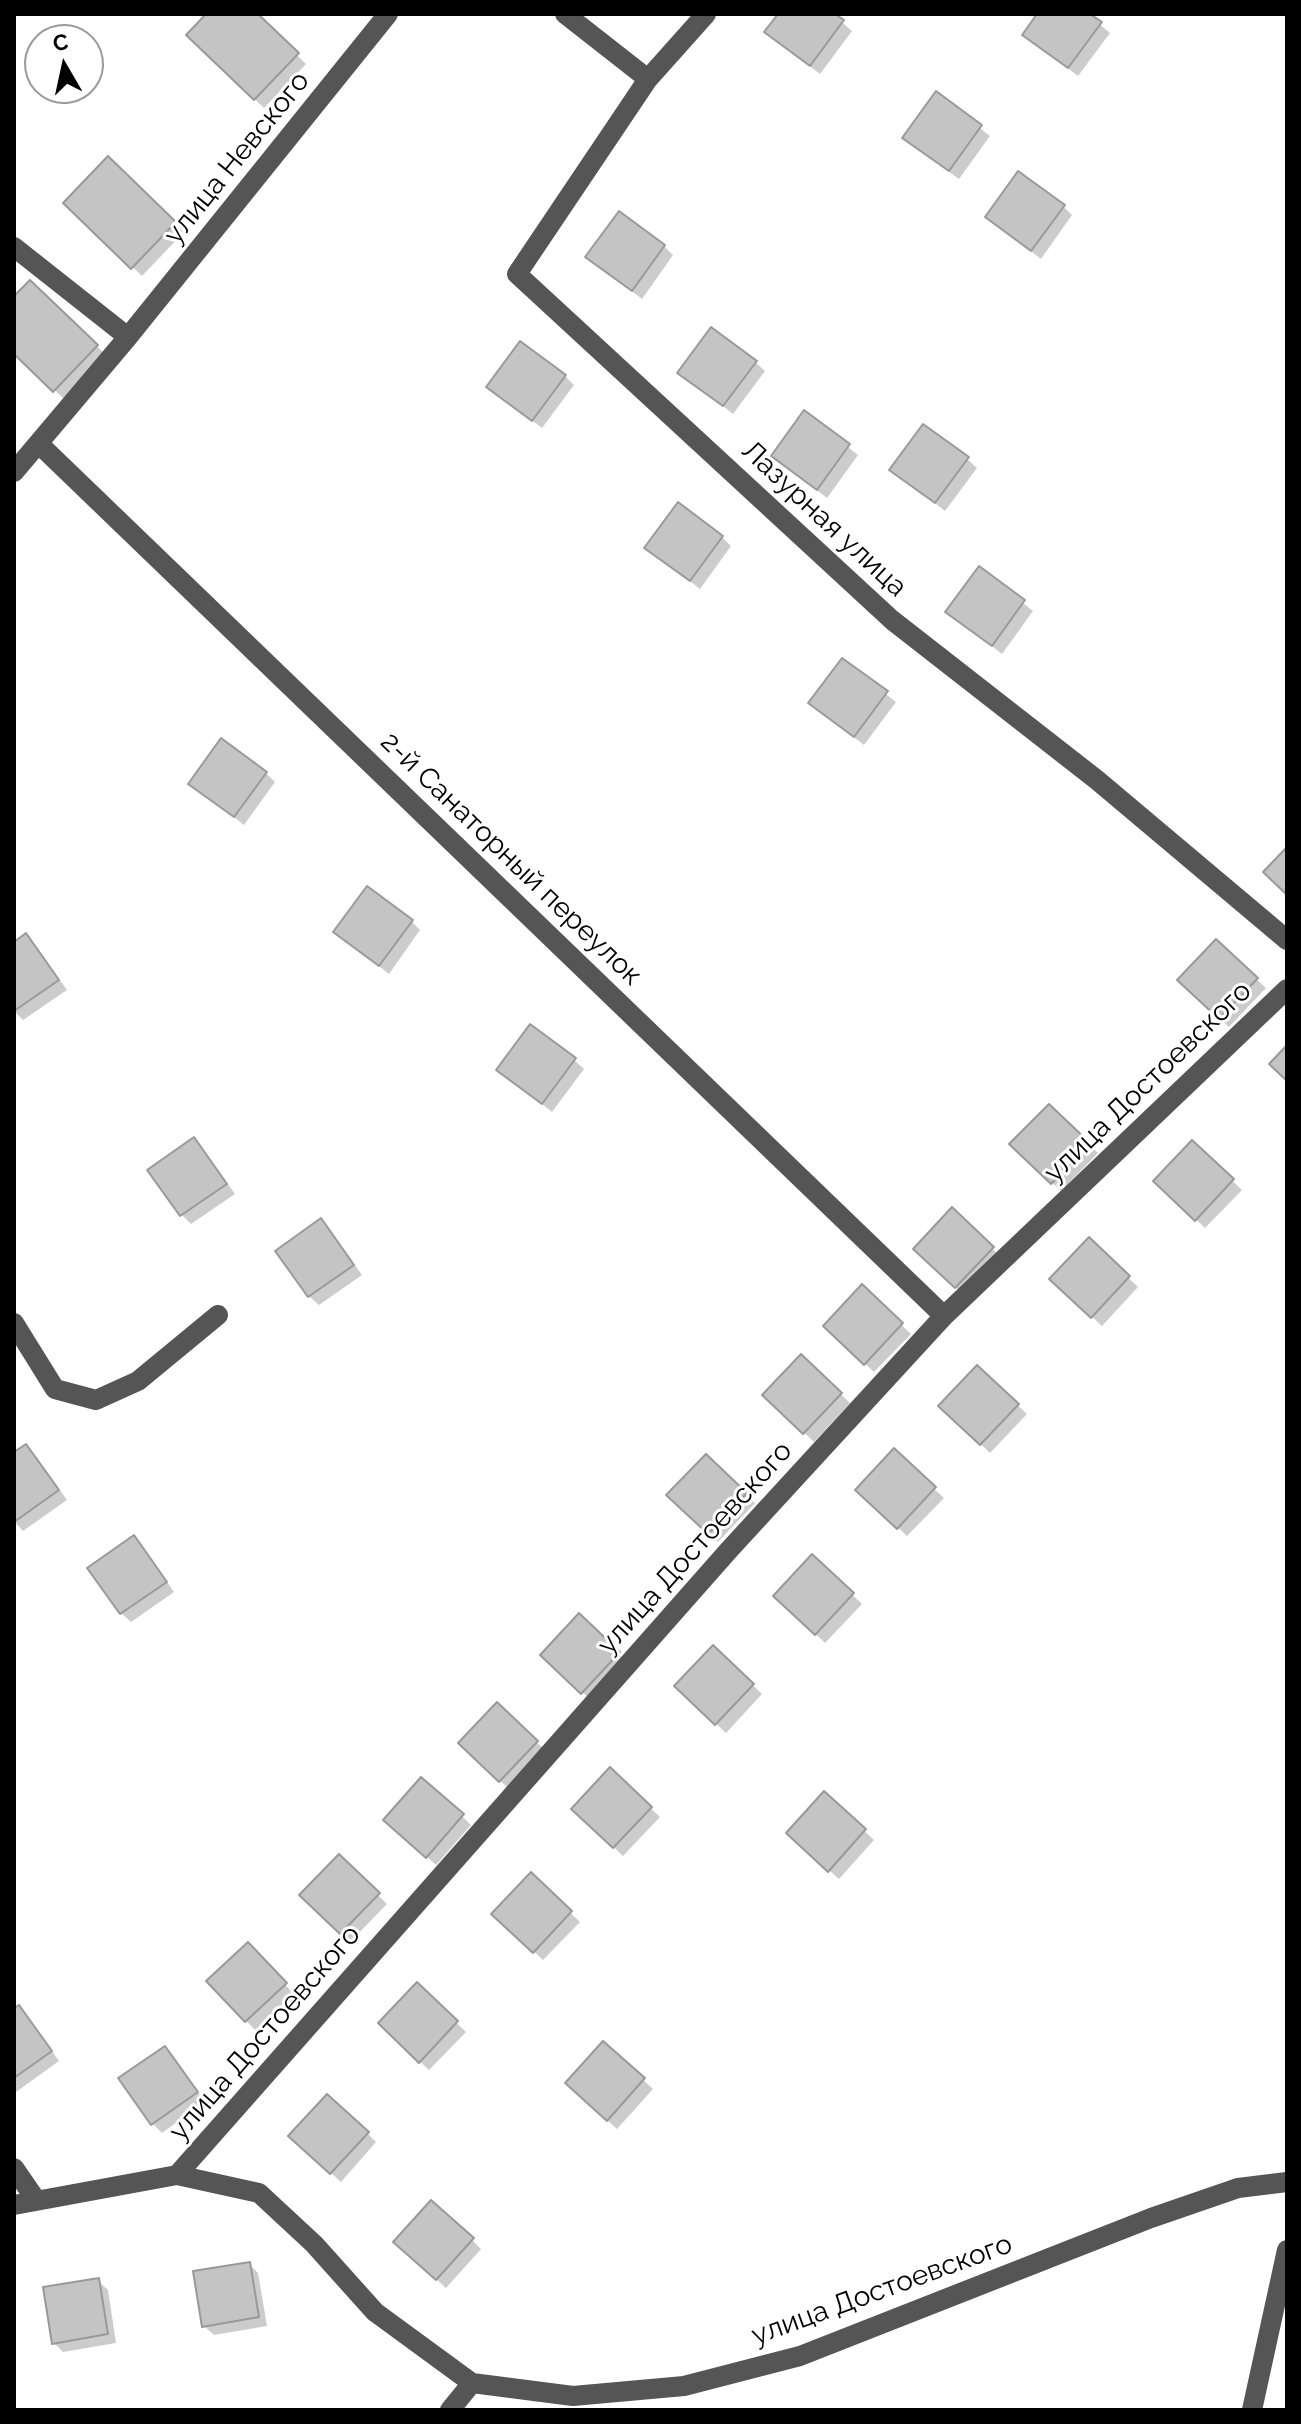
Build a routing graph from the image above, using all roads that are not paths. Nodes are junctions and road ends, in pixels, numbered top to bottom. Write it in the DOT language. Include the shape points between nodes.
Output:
graph roads {
  1 [pos="388,14"];
  2 [pos="565,14"];
  3 [pos="706,14"];
  4 [pos="648,79"];
  5 [pos="14,247"];
  6 [pos="128,337"];
  7 [pos="39,444"];
  8 [pos="14,472"];
  9 [pos="1287,940"];
  10 [pos="1287,989"];
  11 [pos="218,1315"];
  12 [pos="944,1316"];
  13 [pos="14,1323"];
  14 [pos="14,2168"];
  15 [pos="177,2175"];
  16 [pos="1287,2182"];
  17 [pos="36,2200"];
  18 [pos="14,2205"];
  19 [pos="1287,2250"];
  20 [pos="472,2383"];
  21 [pos="450,2410"];
  22 [pos="1252,2410"];
  1 -- 6 [label="street, улица Невского"];
  2 -- 4 [label="street"];
  3 -- 4 [label="street, Лазурная улица"];
  4 -- 9 [label="street, Лазурная улица" via="517,274 892,620 1097,780"];
  5 -- 6 [label="street"];
  6 -- 7 [label="street, улица Невского"];
  7 -- 8 [label="street, улица Невского"];
  7 -- 12 [label="street, 2-й Санаторный переулок"];
  10 -- 12 [label="street, улица Достоевского"];
  11 -- 13 [label="street" via="138,1381 96,1400 55,1389"];
  12 -- 15 [label="street, улица Достоевского"];
  14 -- 17 [label="street"];
  15 -- 17 [label="street, улица Достоевского"];
  15 -- 20 [label="street, улица Достоевского" via="259,2193 375,2312"];
  16 -- 20 [label="street, улица Достоевского" via="1238,2188 800,2356 684,2386 573,2396"];
  17 -- 18 [label="street, улица Достоевского"];
  19 -- 22 [label="street"];
  20 -- 21 [label="street"];
}
